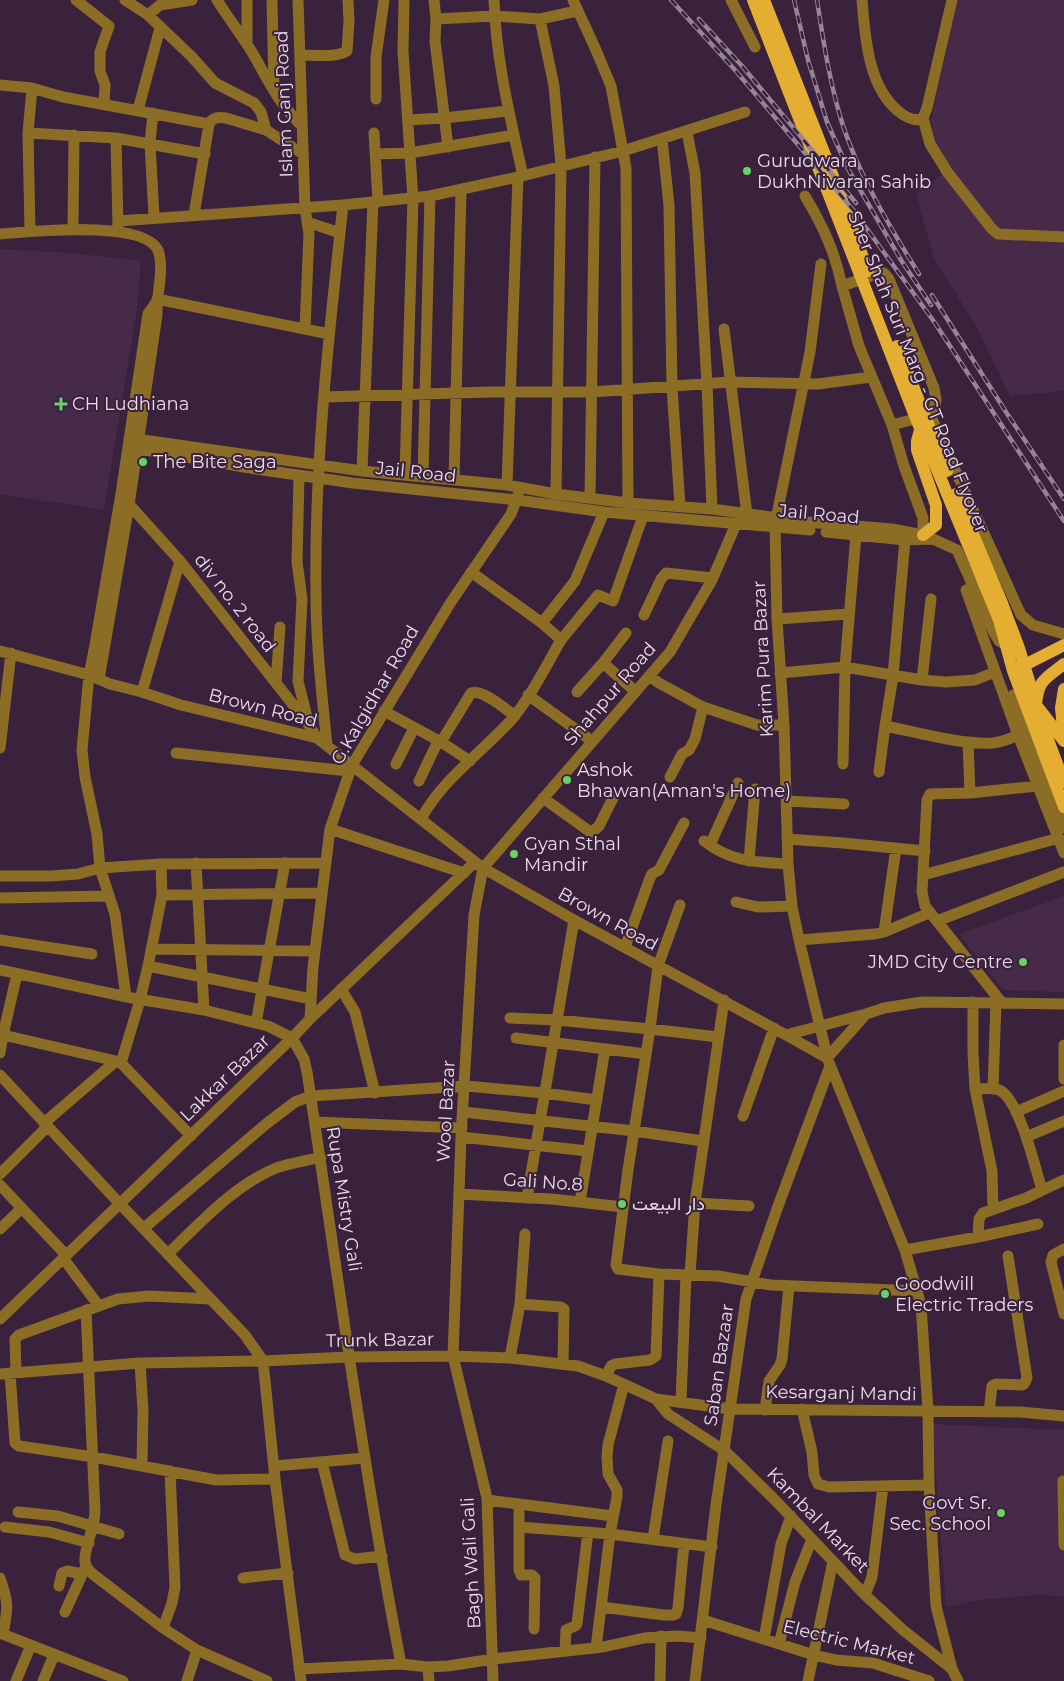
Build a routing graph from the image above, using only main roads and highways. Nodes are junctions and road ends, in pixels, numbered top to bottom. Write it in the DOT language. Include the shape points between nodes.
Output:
graph roads {
  1 [pos="753,0"];
  2 [pos="764,0"];
  3 [pos="920,430"];
  4 [pos="929,534"];
  5 [pos="1064,645"];
  6 [pos="1064,663"];
  7 [pos="1018,668"];
  8 [pos="1028,682"];
  9 [pos="1064,689"];
  10 [pos="1013,695"];
  11 [pos="1036,705"];
  12 [pos="1064,740"];
  13 [pos="1064,782"];
  14 [pos="1064,807"];
  1 -- 3 [label="main road, Sher Shah Suri Marg - GT Road Flyover"];
  2 -- 7 [label="main road, Sher Shah Suri Marg - GT Road Flyover" via="924,414 1003,591 1019,648"];
  3 -- 4 [label="main road" via="918,450 937,514 936,524"];
  3 -- 7 [label="main road, Sher Shah Suri Marg - GT Road Flyover"];
  5 -- 7 [label="main road"];
  6 -- 8 [label="main road"];
  6 -- 11 [label="main road" via="1038,687"];
  7 -- 8 [label="main road"];
  7 -- 10 [label="main road" via="1010,688"];
  7 -- 14 [label="main road"];
  8 -- 11 [label="main road"];
  9 -- 12 [label="main road"];
  11 -- 12 [label="main road"];
  11 -- 13 [label="main road"];
}
